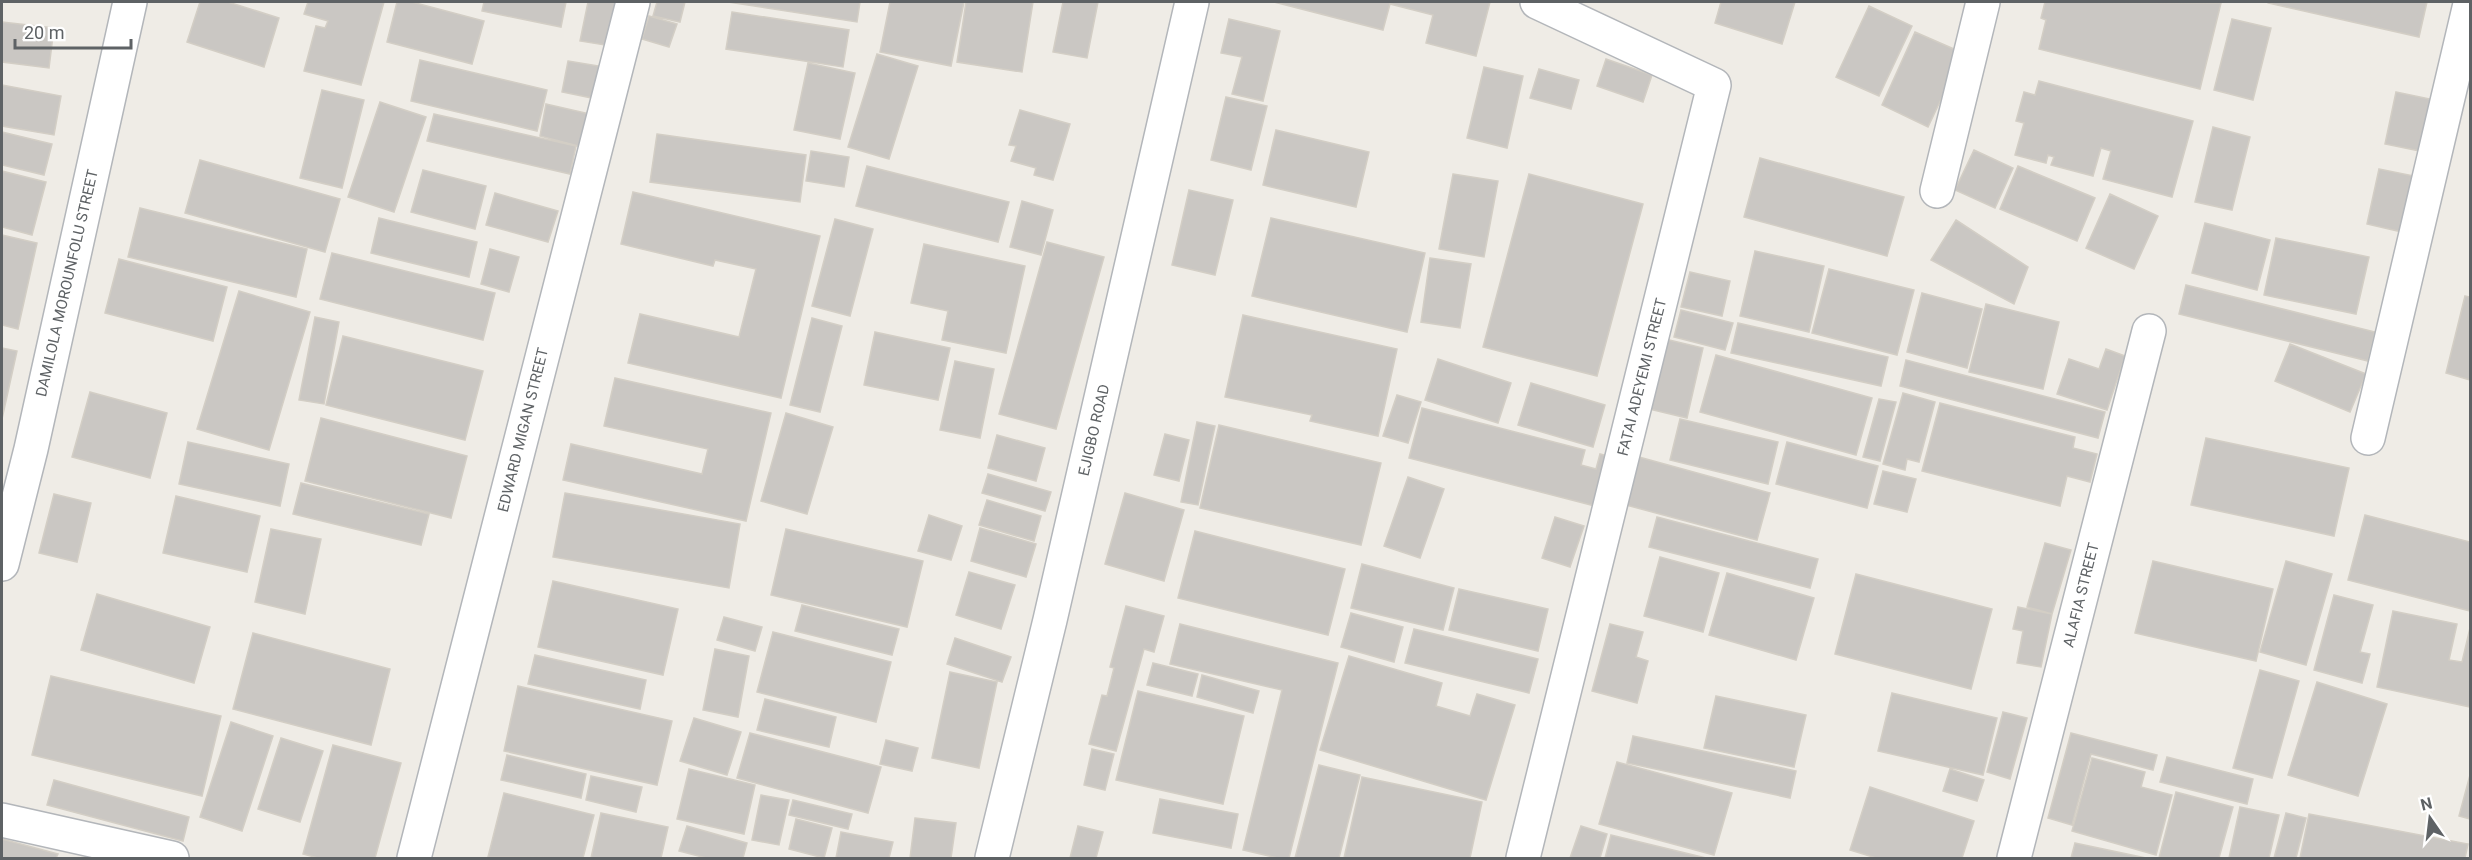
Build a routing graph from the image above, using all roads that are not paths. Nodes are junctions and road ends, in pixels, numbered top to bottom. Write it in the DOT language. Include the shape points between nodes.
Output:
graph roads {
  1 [pos="130,2"];
  2 [pos="633,2"];
  3 [pos="1192,2"];
  4 [pos="1537,2"];
  5 [pos="1983,2"];
  6 [pos="2470,4"];
  7 [pos="1936,191"];
  8 [pos="2149,331"];
  9 [pos="2368,438"];
  10 [pos="2,564"];
  11 [pos="2,820"];
  12 [pos="172,858"];
  13 [pos="414,858"];
  14 [pos="992,858"];
  15 [pos="1523,858"];
  16 [pos="2014,858"];
  1 -- 10 [label="street, DAMILOLA MOROUNFOLU STREET"];
  2 -- 13 [label="street, EDWARD MIGAN STREET"];
  3 -- 14 [label="street, EJIGBO ROAD"];
  4 -- 15 [label="street, FATAI ADEYEMI STREET" via="1714,85"];
  5 -- 7 [label="street"];
  6 -- 9 [label="street"];
  8 -- 16 [label="street, ALAFIA STREET"];
  11 -- 12 [label="street"];
}
